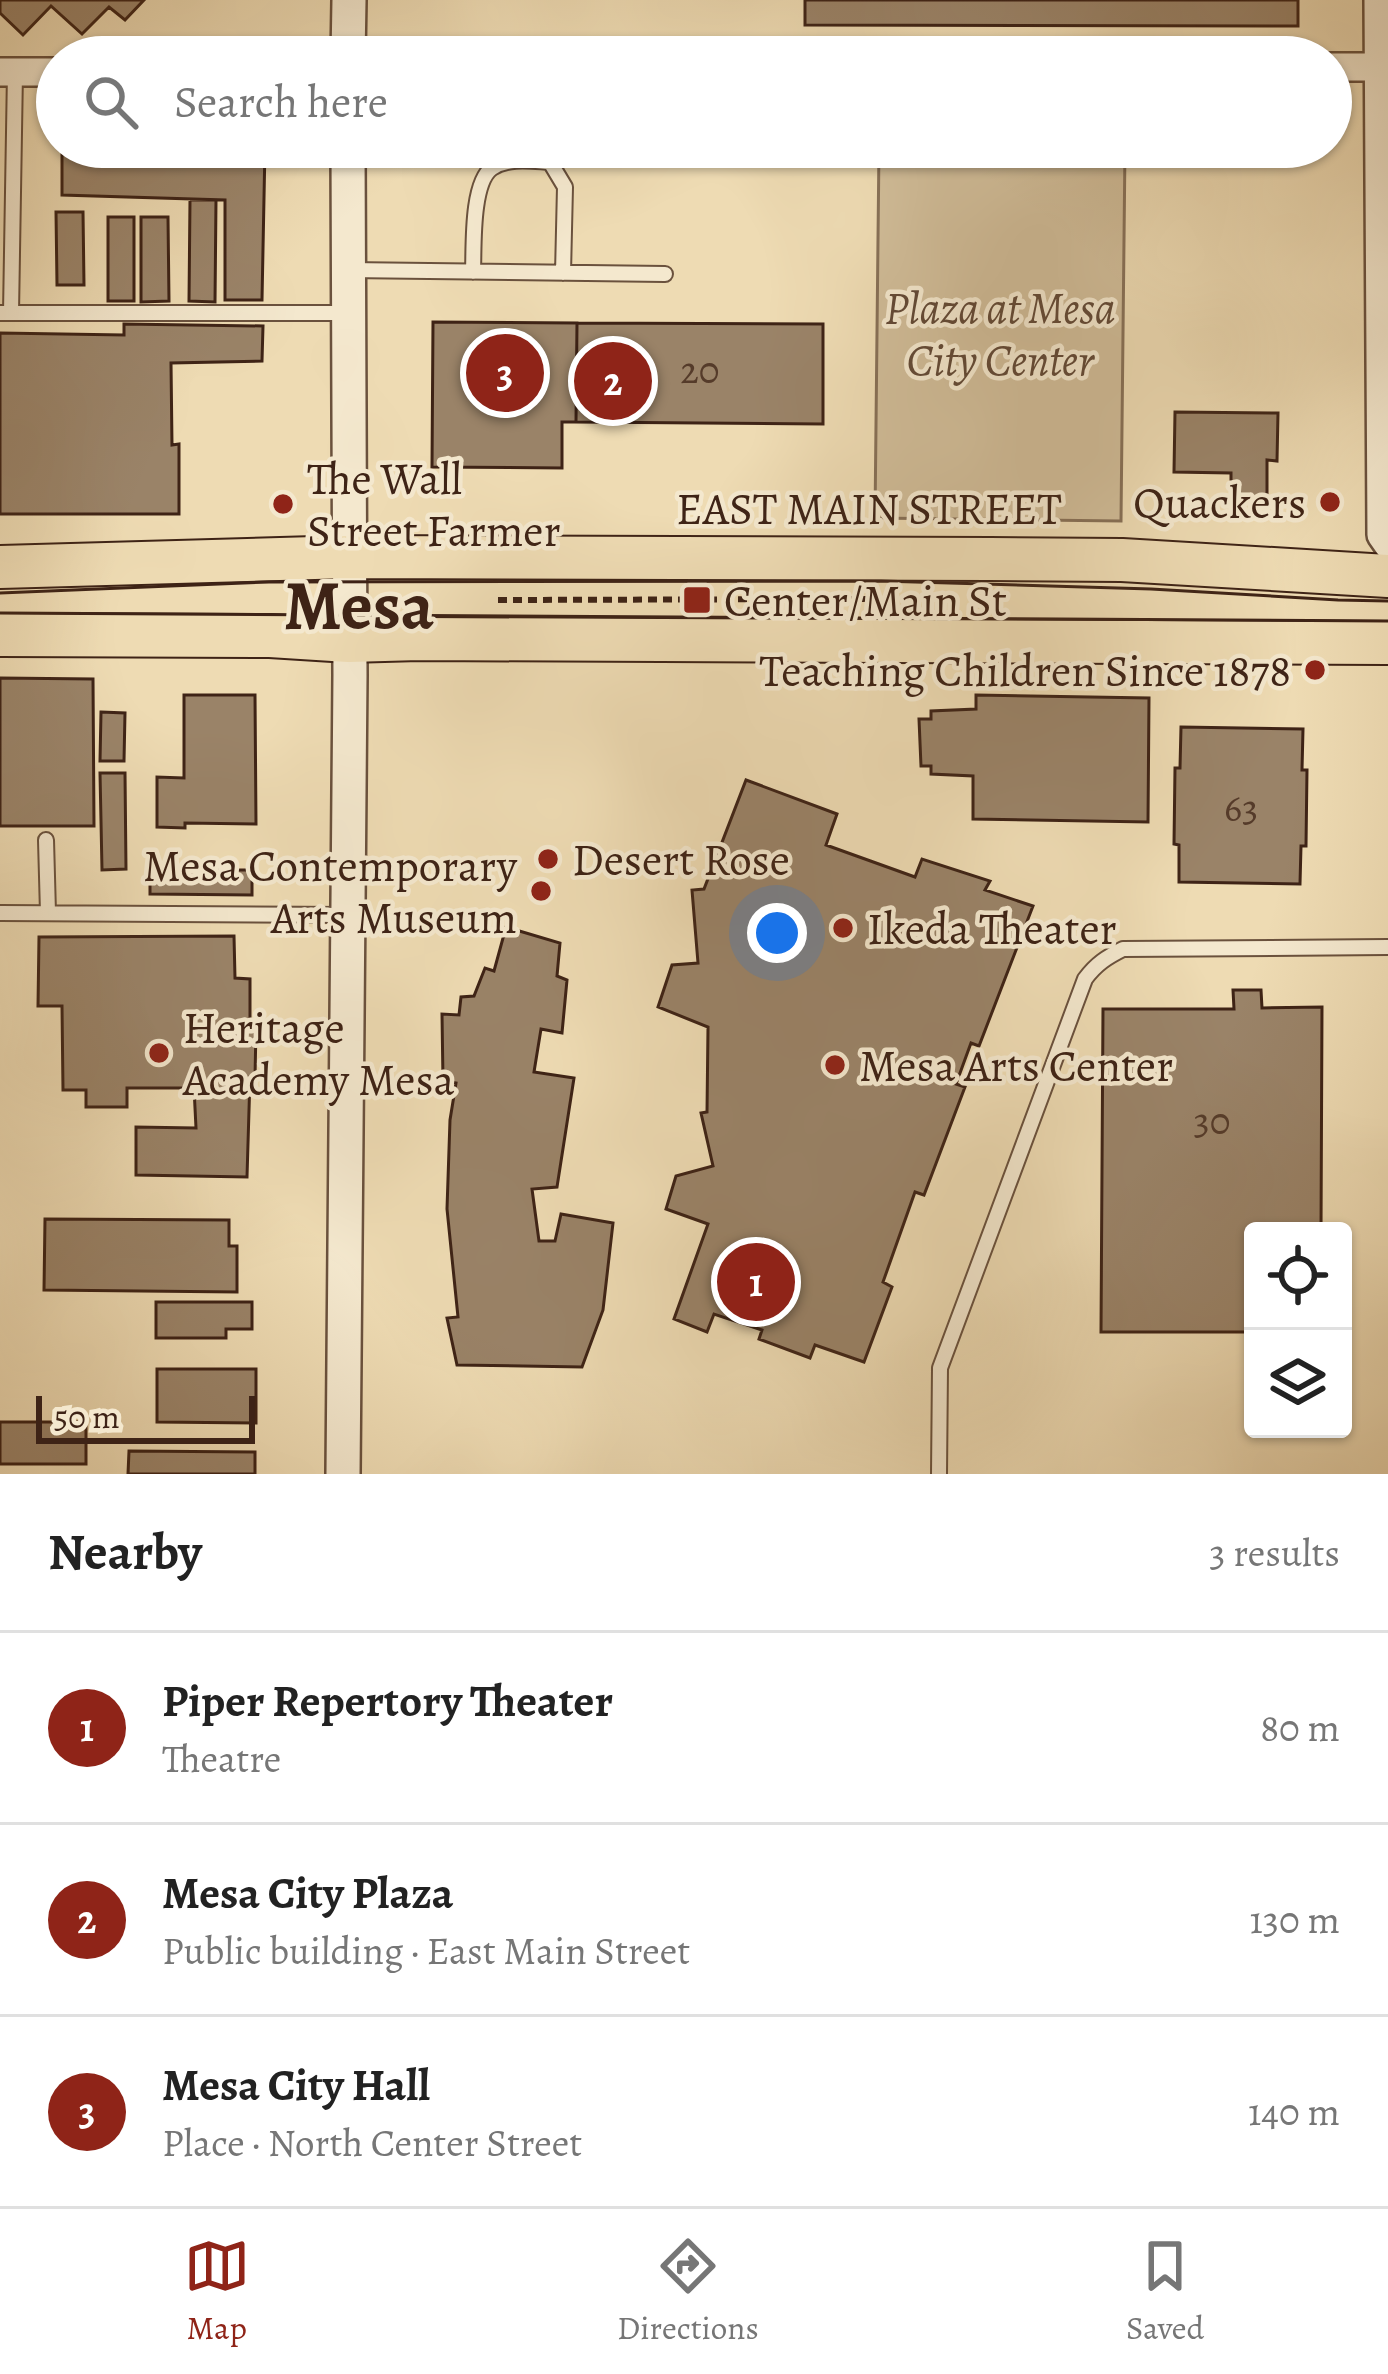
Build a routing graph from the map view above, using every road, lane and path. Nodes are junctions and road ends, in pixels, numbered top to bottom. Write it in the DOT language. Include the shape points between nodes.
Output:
graph roads {
  1 [pos="349,0"];
  2 [pos="1378,0"];
  3 [pos="348,36"];
  4 [pos="1352,67"];
  5 [pos="1383,67"];
  6 [pos="7,72"];
  7 [pos="348,168"];
  8 [pos="492,168"];
  9 [pos="553,168"];
  10 [pos="348,270"];
  11 [pos="473,272"];
  12 [pos="563,273"];
  13 [pos="665,274"];
  14 [pos="6,313"];
  15 [pos="348,313"];
  16 [pos="1388,545"];
  17 [pos="349,557"];
  18 [pos="0,567"];
  19 [pos="1388,576"];
  20 [pos="872,599"];
  21 [pos="498,600"];
  22 [pos="0,635"];
  23 [pos="349,641"];
  24 [pos="1388,643"];
  25 [pos="46,840"];
  26 [pos="0,913"];
  27 [pos="48,913"];
  28 [pos="348,916"];
  29 [pos="1388,947"];
  30 [pos="343,1474"];
  31 [pos="939,1474"];
  1 -- 3 [label="street"];
  2 -- 5 [label="street"];
  4 -- 5 [label="street"];
  5 -- 16 [label="street" via="1381,536"];
  6 -- 14 [label="lane"];
  7 -- 10 [label="street"];
  8 -- 11 [label="lane" via="477,199"];
  9 -- 12 [label="lane" via="565,188"];
  10 -- 11 [label="lane"];
  10 -- 15 [label="street"];
  11 -- 12 [label="lane"];
  12 -- 13 [label="lane"];
  14 -- 15 [label="lane"];
  15 -- 17 [label="street"];
  17 -- 18 [label="main road, EAST MAIN STREET"];
  17 -- 19 [label="main road, EAST MAIN STREET" via="1122,560"];
  17 -- 23 [label="street"];
  20 -- 21 [label="path"];
  22 -- 23 [label="main road"];
  23 -- 24 [label="main road"];
  23 -- 28 [label="street"];
  25 -- 27 [label="lane"];
  26 -- 27 [label="lane"];
  27 -- 28 [label="lane"];
  28 -- 30 [label="street"];
  29 -- 31 [label="lane" via="1124,949 1094,968 940,1368"];
}
